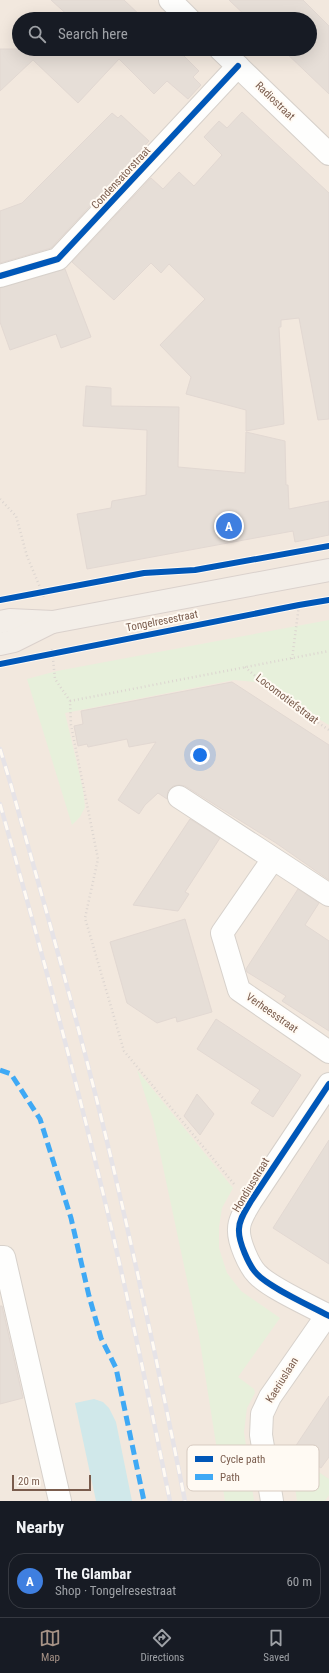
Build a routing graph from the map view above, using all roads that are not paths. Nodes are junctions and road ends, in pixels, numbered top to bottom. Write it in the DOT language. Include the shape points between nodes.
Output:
graph roads {
  1 [pos="170,0"];
  2 [pos="182,12"];
  3 [pos="227,56"];
  4 [pos="238,66"];
  5 [pos="329,154"];
  6 [pos="0,276"];
  7 [pos="329,570"];
  8 [pos="0,622"];
  9 [pos="53,622"];
  10 [pos="0,644"];
  11 [pos="179,797"];
  12 [pos="273,859"];
  13 [pos="329,895"];
  14 [pos="329,1052"];
  15 [pos="329,1084"];
  16 [pos="0,1257"];
  17 [pos="328,1315"];
  18 [pos="263,1445"];
  19 [pos="270,1491"];
  20 [pos="60,1501"];
  21 [pos="272,1501"];
  1 -- 2 [label="street"];
  3 -- 4 [label="street, Radiostraat"];
  4 -- 5 [label="street, Radiostraat"];
  4 -- 6 [label="street, Condensatorstraat" via="58,259"];
  7 -- 9 [label="main road, Tongelresestraat"];
  8 -- 9 [label="main road, Tongelresestraat"];
  9 -- 10 [label="main road, Tongelresestraat" via="14,641"];
  11 -- 12 [label="street"];
  12 -- 13 [label="street"];
  12 -- 14 [label="street, Verheesstraat" via="222,934 239,990"];
  15 -- 17 [label="street, Hondiusstraat" via="250,1201 242,1215 239,1229 241,1242 257,1274 273,1286"];
  16 -- 20 [label="street" via="4,1257"];
  17 -- 18 [label="street, Kaeriuslaan" via="270,1397 262,1414"];
  19 -- 21 [label="street, Kaeriuslaan"];
}
